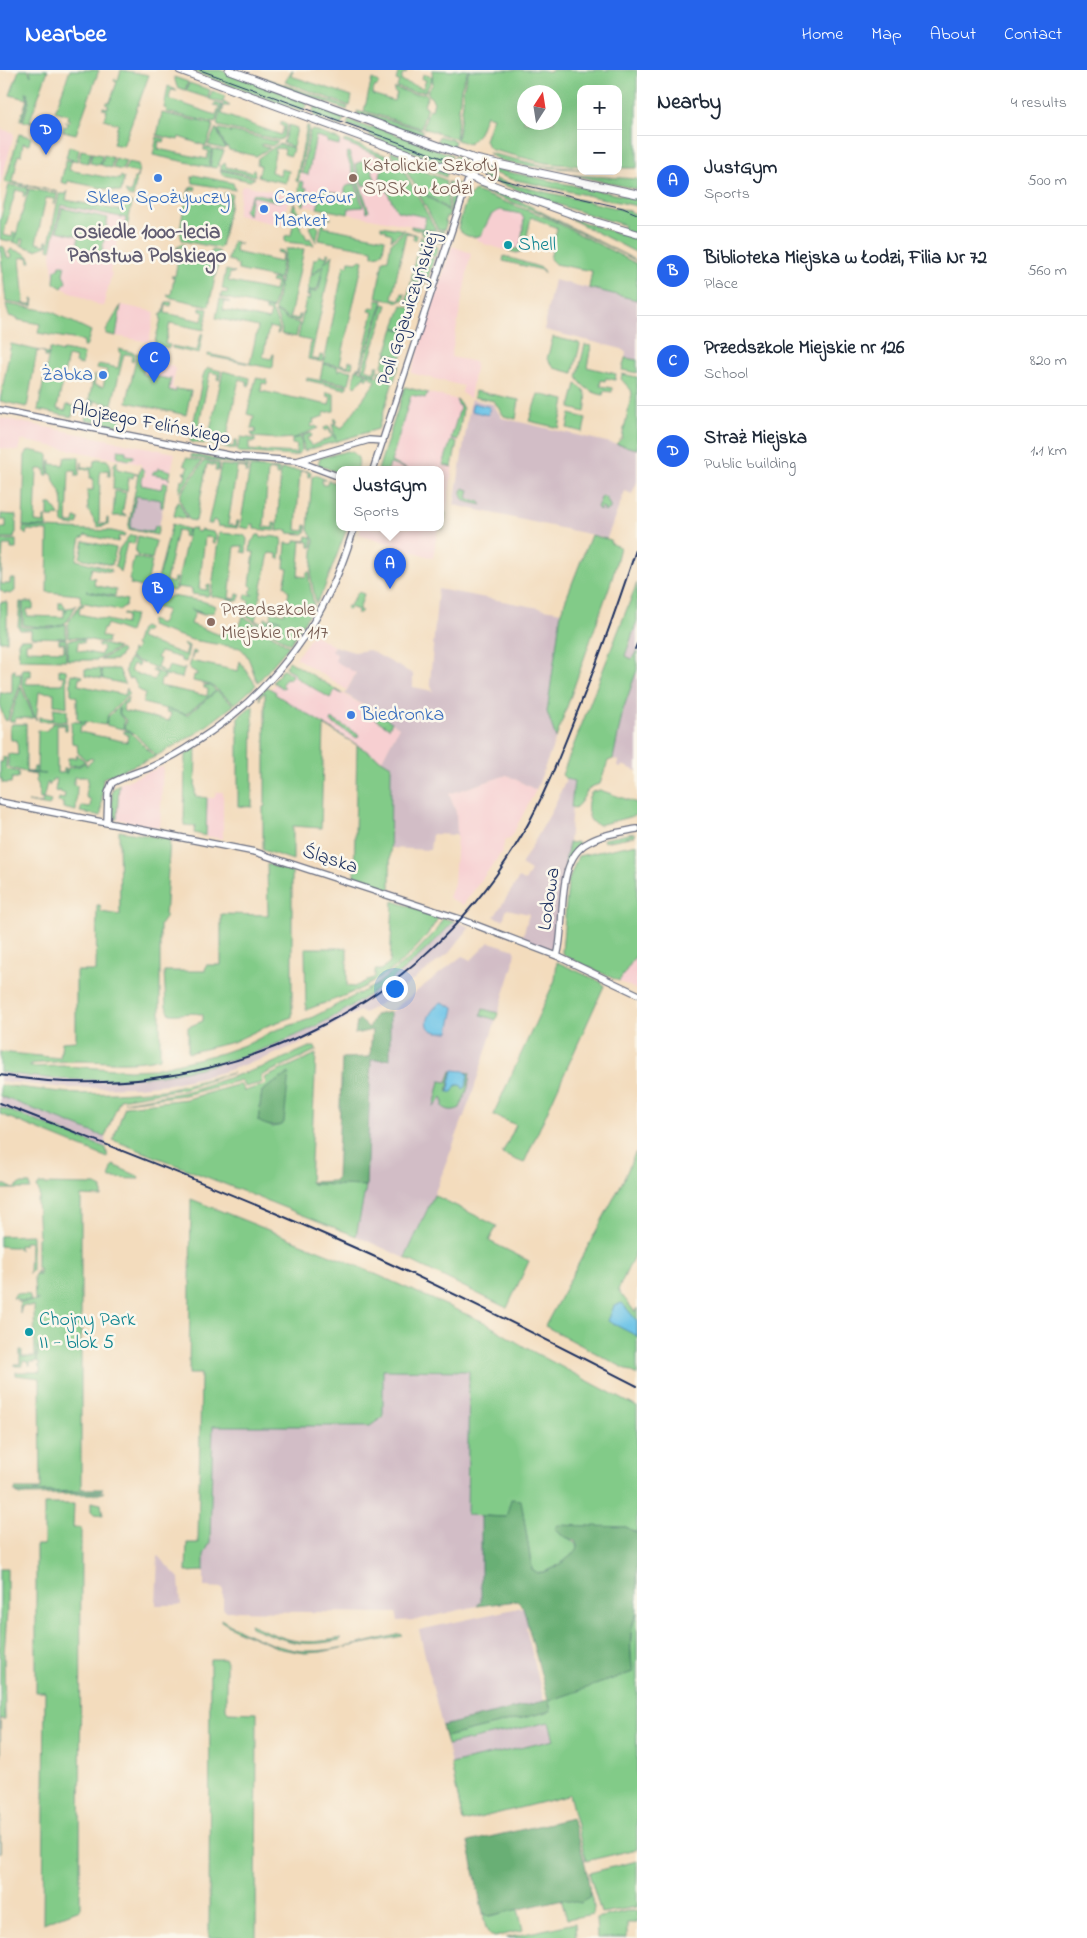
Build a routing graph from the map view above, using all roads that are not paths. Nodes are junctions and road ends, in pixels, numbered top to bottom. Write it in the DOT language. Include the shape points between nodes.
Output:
graph roads {
  1 [pos="180,70"];
  2 [pos="229,70"];
  3 [pos="475,158"];
  4 [pos="469,177"];
  5 [pos="636,194"];
  6 [pos="637,234"];
  7 [pos="0,410"];
  8 [pos="383,441"];
  9 [pos="319,456"];
  10 [pos="297,461"];
  11 [pos="374,466"];
  12 [pos="318,469"];
  13 [pos="336,476"];
  14 [pos="353,531"];
  15 [pos="0,802"];
  16 [pos="107,823"];
  17 [pos="637,829"];
  18 [pos="557,956"];
  19 [pos="637,994"];
  1 -- 4 [label="main road"];
  2 -- 3 [label="main road"];
  3 -- 4 [label="street, Poli Gojawiczyńskiej"];
  3 -- 5 [label="main road"];
  4 -- 6 [label="main road"];
  4 -- 8 [label="street, Poli Gojawiczyńskiej"];
  7 -- 10 [label="street, Alojzego Felińskiego" via="238,458"];
  8 -- 9 [label="street, Alojzego Felińskiego" via="369,440"];
  8 -- 11 [label="street, Poli Gojawiczyńskiej"];
  9 -- 10 [label="street, Alojzego Felińskiego"];
  9 -- 12 [label="street" via="316,462"];
  10 -- 12 [label="street, Alojzego Felińskiego"];
  12 -- 13 [label="street, Alojzego Felińskiego"];
  14 -- 16 [label="street" via="319,614 274,675 239,710 195,743 112,783 108,793"];
  15 -- 16 [label="street, Śląska"];
  16 -- 18 [label="street, Śląska" via="255,852 443,913"];
  17 -- 18 [label="street, Lodowa" via="592,840 573,858 566,872 562,936"];
  18 -- 19 [label="street, Śląska"];
}
